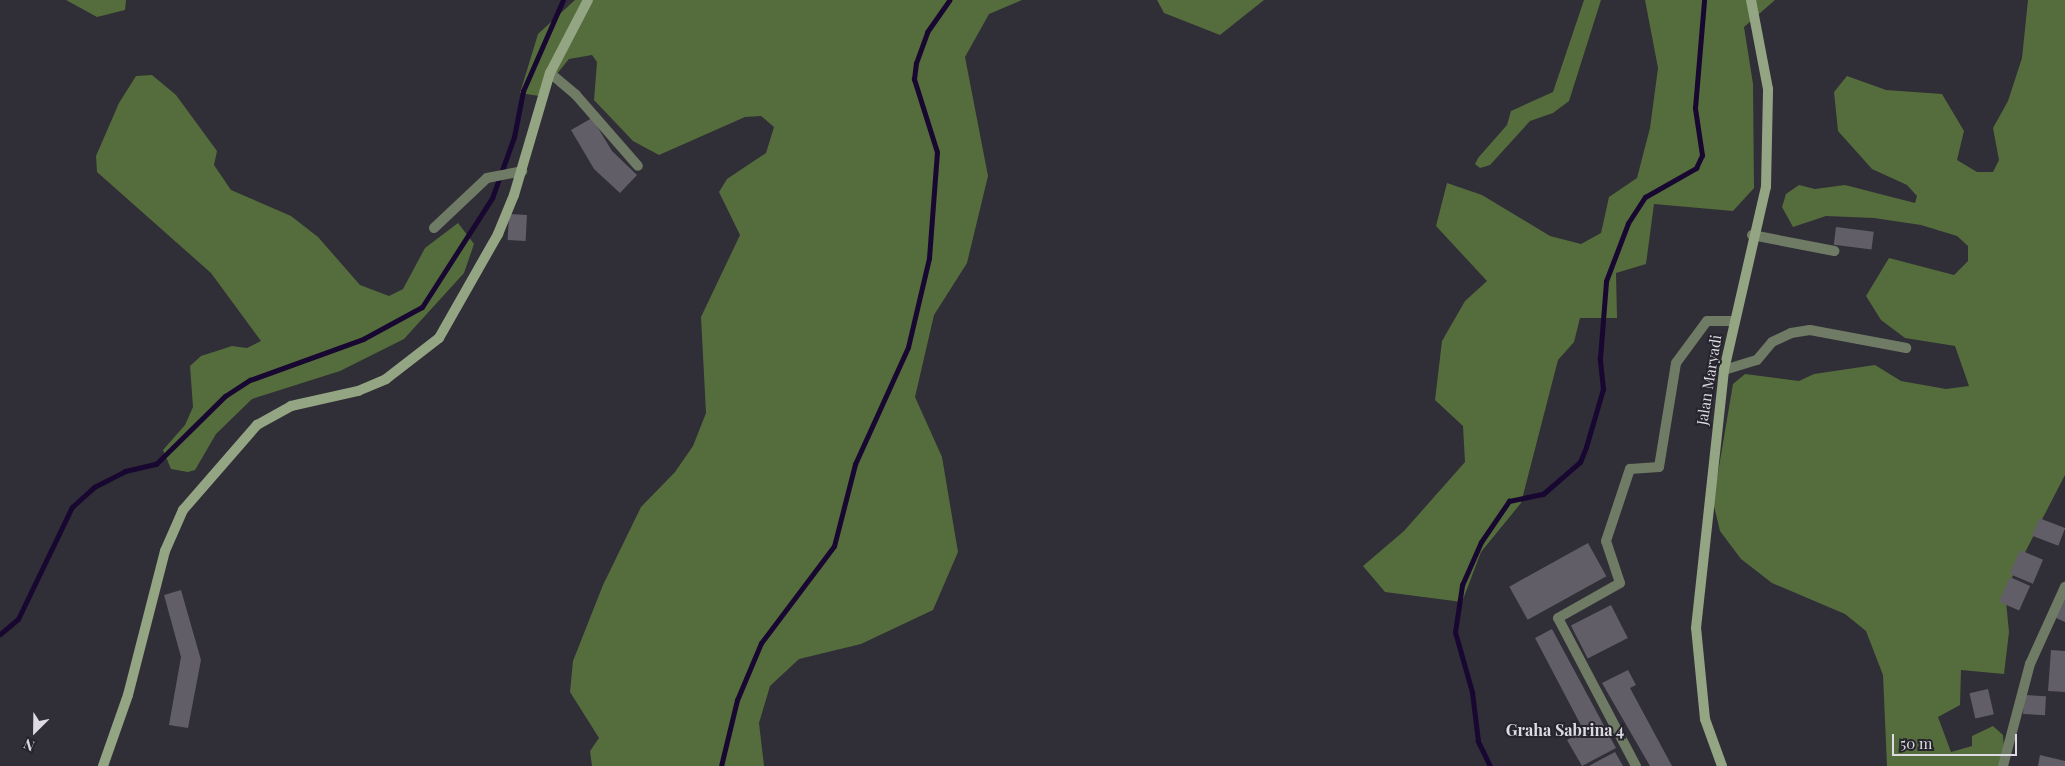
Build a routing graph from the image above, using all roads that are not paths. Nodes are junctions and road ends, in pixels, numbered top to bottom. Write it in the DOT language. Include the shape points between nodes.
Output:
graph roads {
  1 [pos="588,0"];
  2 [pos="1751,0"];
  3 [pos="550,73"];
  4 [pos="638,166"];
  5 [pos="522,171"];
  6 [pos="434,228"];
  7 [pos="1752,235"];
  8 [pos="1834,250"];
  9 [pos="1735,321"];
  10 [pos="1906,348"];
  11 [pos="1724,370"];
  12 [pos="2065,587"];
  13 [pos="2003,763"];
  14 [pos="103,766"];
  15 [pos="1636,766"];
  16 [pos="1722,766"];
  17 [pos="2014,766"];
  1 -- 3 [label="street"];
  2 -- 7 [label="street, Jalan Maryadi" via="1768,89 1769,147 1766,187"];
  3 -- 4 [label="street" via="576,95"];
  3 -- 5 [label="street"];
  5 -- 6 [label="street" via="487,178"];
  5 -- 14 [label="street" via="498,234 439,338 386,379 358,391 291,406 257,425 183,510 165,551 128,695"];
  7 -- 8 [label="street"];
  7 -- 9 [label="street, Jalan Maryadi"];
  9 -- 11 [label="street, Jalan Maryadi"];
  9 -- 15 [label="street" via="1707,321 1676,363 1659,467 1630,469 1606,541 1620,583 1558,618"];
  10 -- 11 [label="street" via="1810,330 1791,333 1772,342 1757,360"];
  11 -- 16 [label="street, Jalan Maryadi" via="1696,628 1705,718"];
  12 -- 13 [label="street" via="2030,664"];
  13 -- 17 [label="street"];
}
